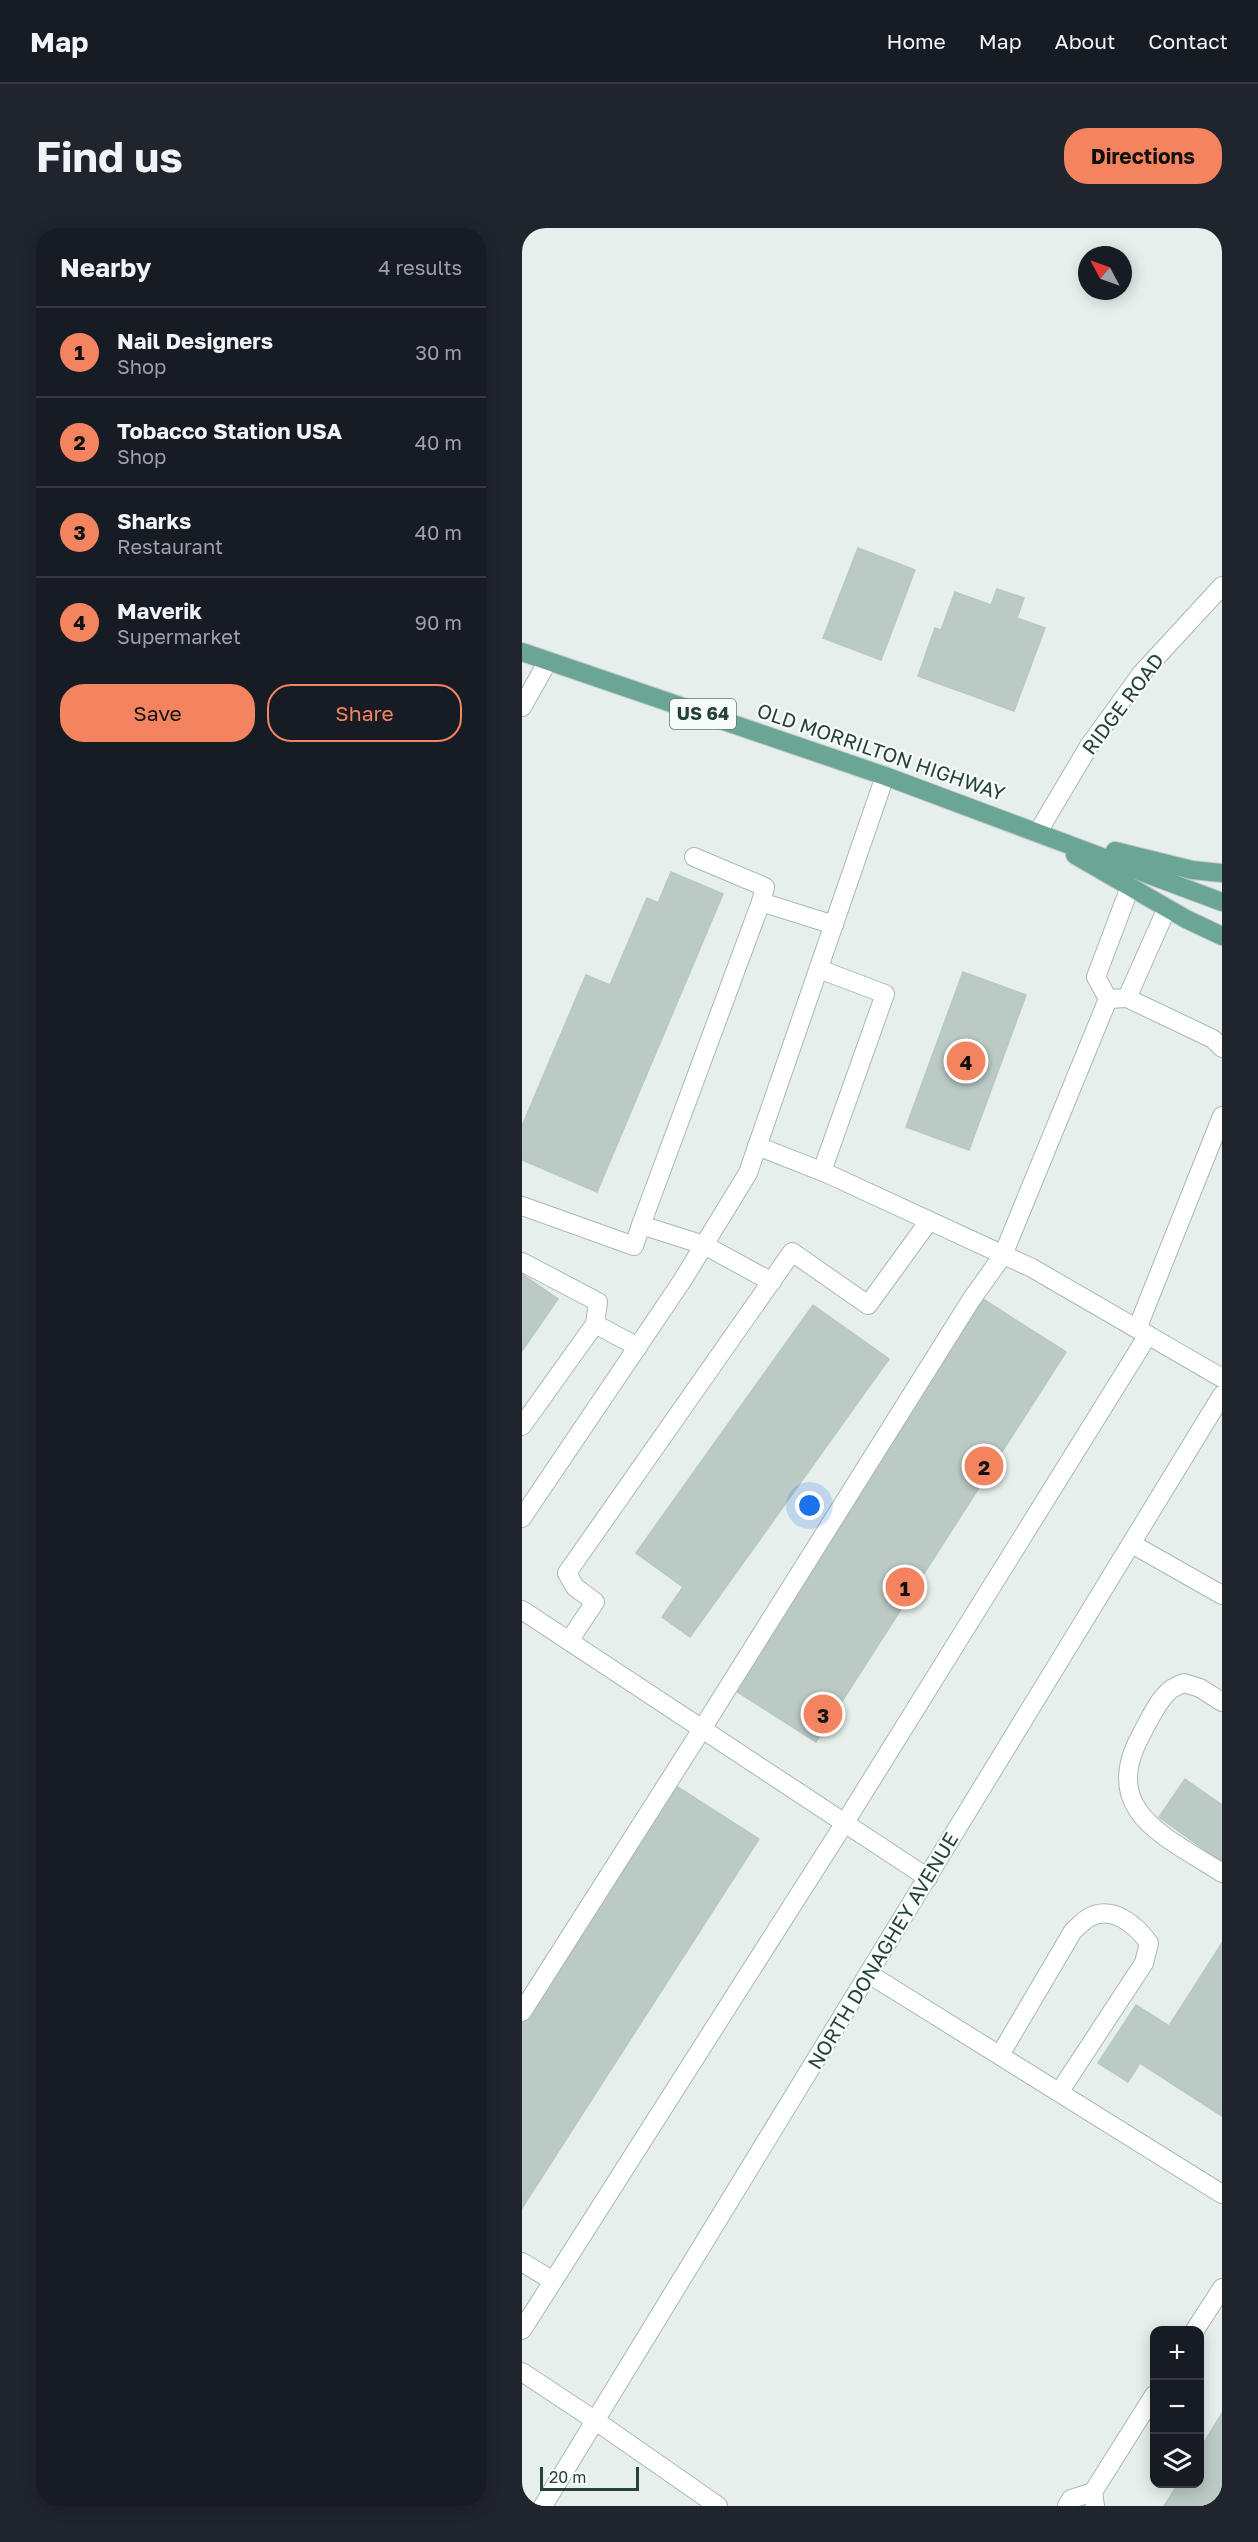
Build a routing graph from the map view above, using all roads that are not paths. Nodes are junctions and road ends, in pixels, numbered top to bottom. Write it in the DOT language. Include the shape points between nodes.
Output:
graph roads {
  1 [pos="1222,585"];
  2 [pos="522,652"];
  3 [pos="548,661"];
  4 [pos="522,707"];
  5 [pos="885,776"];
  6 [pos="1038,832"];
  7 [pos="694,857"];
  8 [pos="1222,873"];
  9 [pos="1130,888"];
  10 [pos="761,902"];
  11 [pos="1222,902"];
  12 [pos="1167,908"];
  13 [pos="834,925"];
  14 [pos="1222,936"];
  15 [pos="819,969"];
  16 [pos="1127,998"];
  17 [pos="1108,999"];
  18 [pos="1222,1048"];
  19 [pos="1222,1116"];
  20 [pos="757,1146"];
  21 [pos="822,1171"];
  22 [pos="522,1206"];
  23 [pos="929,1221"];
  24 [pos="641,1226"];
  25 [pos="704,1245"];
  26 [pos="1003,1255"];
  27 [pos="522,1262"];
  28 [pos="772,1282"];
  29 [pos="595,1324"];
  30 [pos="1142,1332"];
  31 [pos="638,1347"];
  32 [pos="1222,1378"];
  33 [pos="1222,1395"];
  34 [pos="522,1426"];
  35 [pos="528,1498"];
  36 [pos="522,1518"];
  37 [pos="1132,1544"];
  38 [pos="1222,1595"];
  39 [pos="522,1610"];
  40 [pos="569,1641"];
  41 [pos="1222,1702"];
  42 [pos="702,1729"];
  43 [pos="844,1824"];
  44 [pos="1222,1873"];
  45 [pos="928,1878"];
  46 [pos="869,1974"];
  47 [pos="522,2012"];
  48 [pos="1000,2055"];
  49 [pos="1060,2091"];
  50 [pos="1222,2194"];
  51 [pos="522,2262"];
  52 [pos="553,2281"];
  53 [pos="1222,2288"];
  54 [pos="1198,2326"];
  55 [pos="522,2330"];
  56 [pos="522,2373"];
  57 [pos="1150,2404"];
  58 [pos="596,2421"];
  59 [pos="1094,2499"];
  60 [pos="543,2506"];
  61 [pos="718,2506"];
  62 [pos="1066,2506"];
  1 -- 6 [label="street, RIDGE ROAD" via="1141,674 1089,746"];
  2 -- 3 [label="main road, OLD MORRILTON HIGHWAY / US 64"];
  3 -- 4 [label="street"];
  3 -- 5 [label="main road, OLD MORRILTON HIGHWAY / US 64"];
  5 -- 6 [label="main road, OLD MORRILTON HIGHWAY / US 64"];
  5 -- 13 [label="street"];
  6 -- 8 [label="main road" via="1192,870"];
  6 -- 9 [label="main road"];
  6 -- 11 [label="main road, OLD MORRILTON HIGHWAY / US 64"];
  7 -- 10 [label="street" via="765,887"];
  9 -- 12 [label="main road"];
  9 -- 17 [label="street" via="1096,976"];
  10 -- 13 [label="street"];
  10 -- 24 [label="street"];
  12 -- 14 [label="main road"];
  12 -- 16 [label="street"];
  13 -- 15 [label="street"];
  15 -- 20 [label="street"];
  15 -- 21 [label="street" via="885,994"];
  16 -- 17 [label="street"];
  16 -- 18 [label="street" via="1213,1039"];
  17 -- 26 [label="street"];
  19 -- 30 [label="street"];
  20 -- 21 [label="street"];
  20 -- 25 [label="street" via="748,1173"];
  21 -- 23 [label="street"];
  22 -- 24 [label="street" via="634,1246"];
  23 -- 26 [label="street"];
  23 -- 28 [label="street" via="868,1305 792,1252"];
  24 -- 25 [label="street"];
  25 -- 28 [label="street"];
  25 -- 31 [label="street"];
  26 -- 30 [label="street"];
  26 -- 42 [label="street"];
  27 -- 29 [label="street" via="598,1302"];
  28 -- 40 [label="street" via="567,1573 575,1587 595,1602"];
  29 -- 31 [label="street"];
  29 -- 34 [label="street"];
  30 -- 32 [label="street"];
  30 -- 43 [label="street"];
  31 -- 35 [label="street"];
  33 -- 37 [label="street, NORTH DONAGHEY AVENUE"];
  35 -- 36 [label="street"];
  37 -- 38 [label="street"];
  37 -- 45 [label="street, NORTH DONAGHEY AVENUE"];
  39 -- 40 [label="street"];
  40 -- 42 [label="street"];
  41 -- 44 [label="street" via="1184,1683 1168,1691 1132,1752 1127,1778 1130,1798 1142,1817"];
  42 -- 43 [label="street"];
  42 -- 47 [label="street"];
  43 -- 45 [label="street"];
  43 -- 52 [label="street"];
  45 -- 46 [label="street, NORTH DONAGHEY AVENUE"];
  46 -- 48 [label="street"];
  46 -- 58 [label="street, NORTH DONAGHEY AVENUE"];
  48 -- 49 [label="street"];
  48 -- 49 [label="street" via="1074,1931 1090,1917 1114,1914 1138,1927 1149,1943 1144,1963"];
  49 -- 50 [label="street"];
  51 -- 52 [label="street"];
  52 -- 55 [label="street"];
  53 -- 54 [label="street"];
  56 -- 58 [label="street"];
  57 -- 59 [label="street"];
  58 -- 60 [label="street, NORTH DONAGHEY AVENUE"];
  58 -- 61 [label="street"];
  59 -- 62 [label="street" via="1071,2499"];
}
